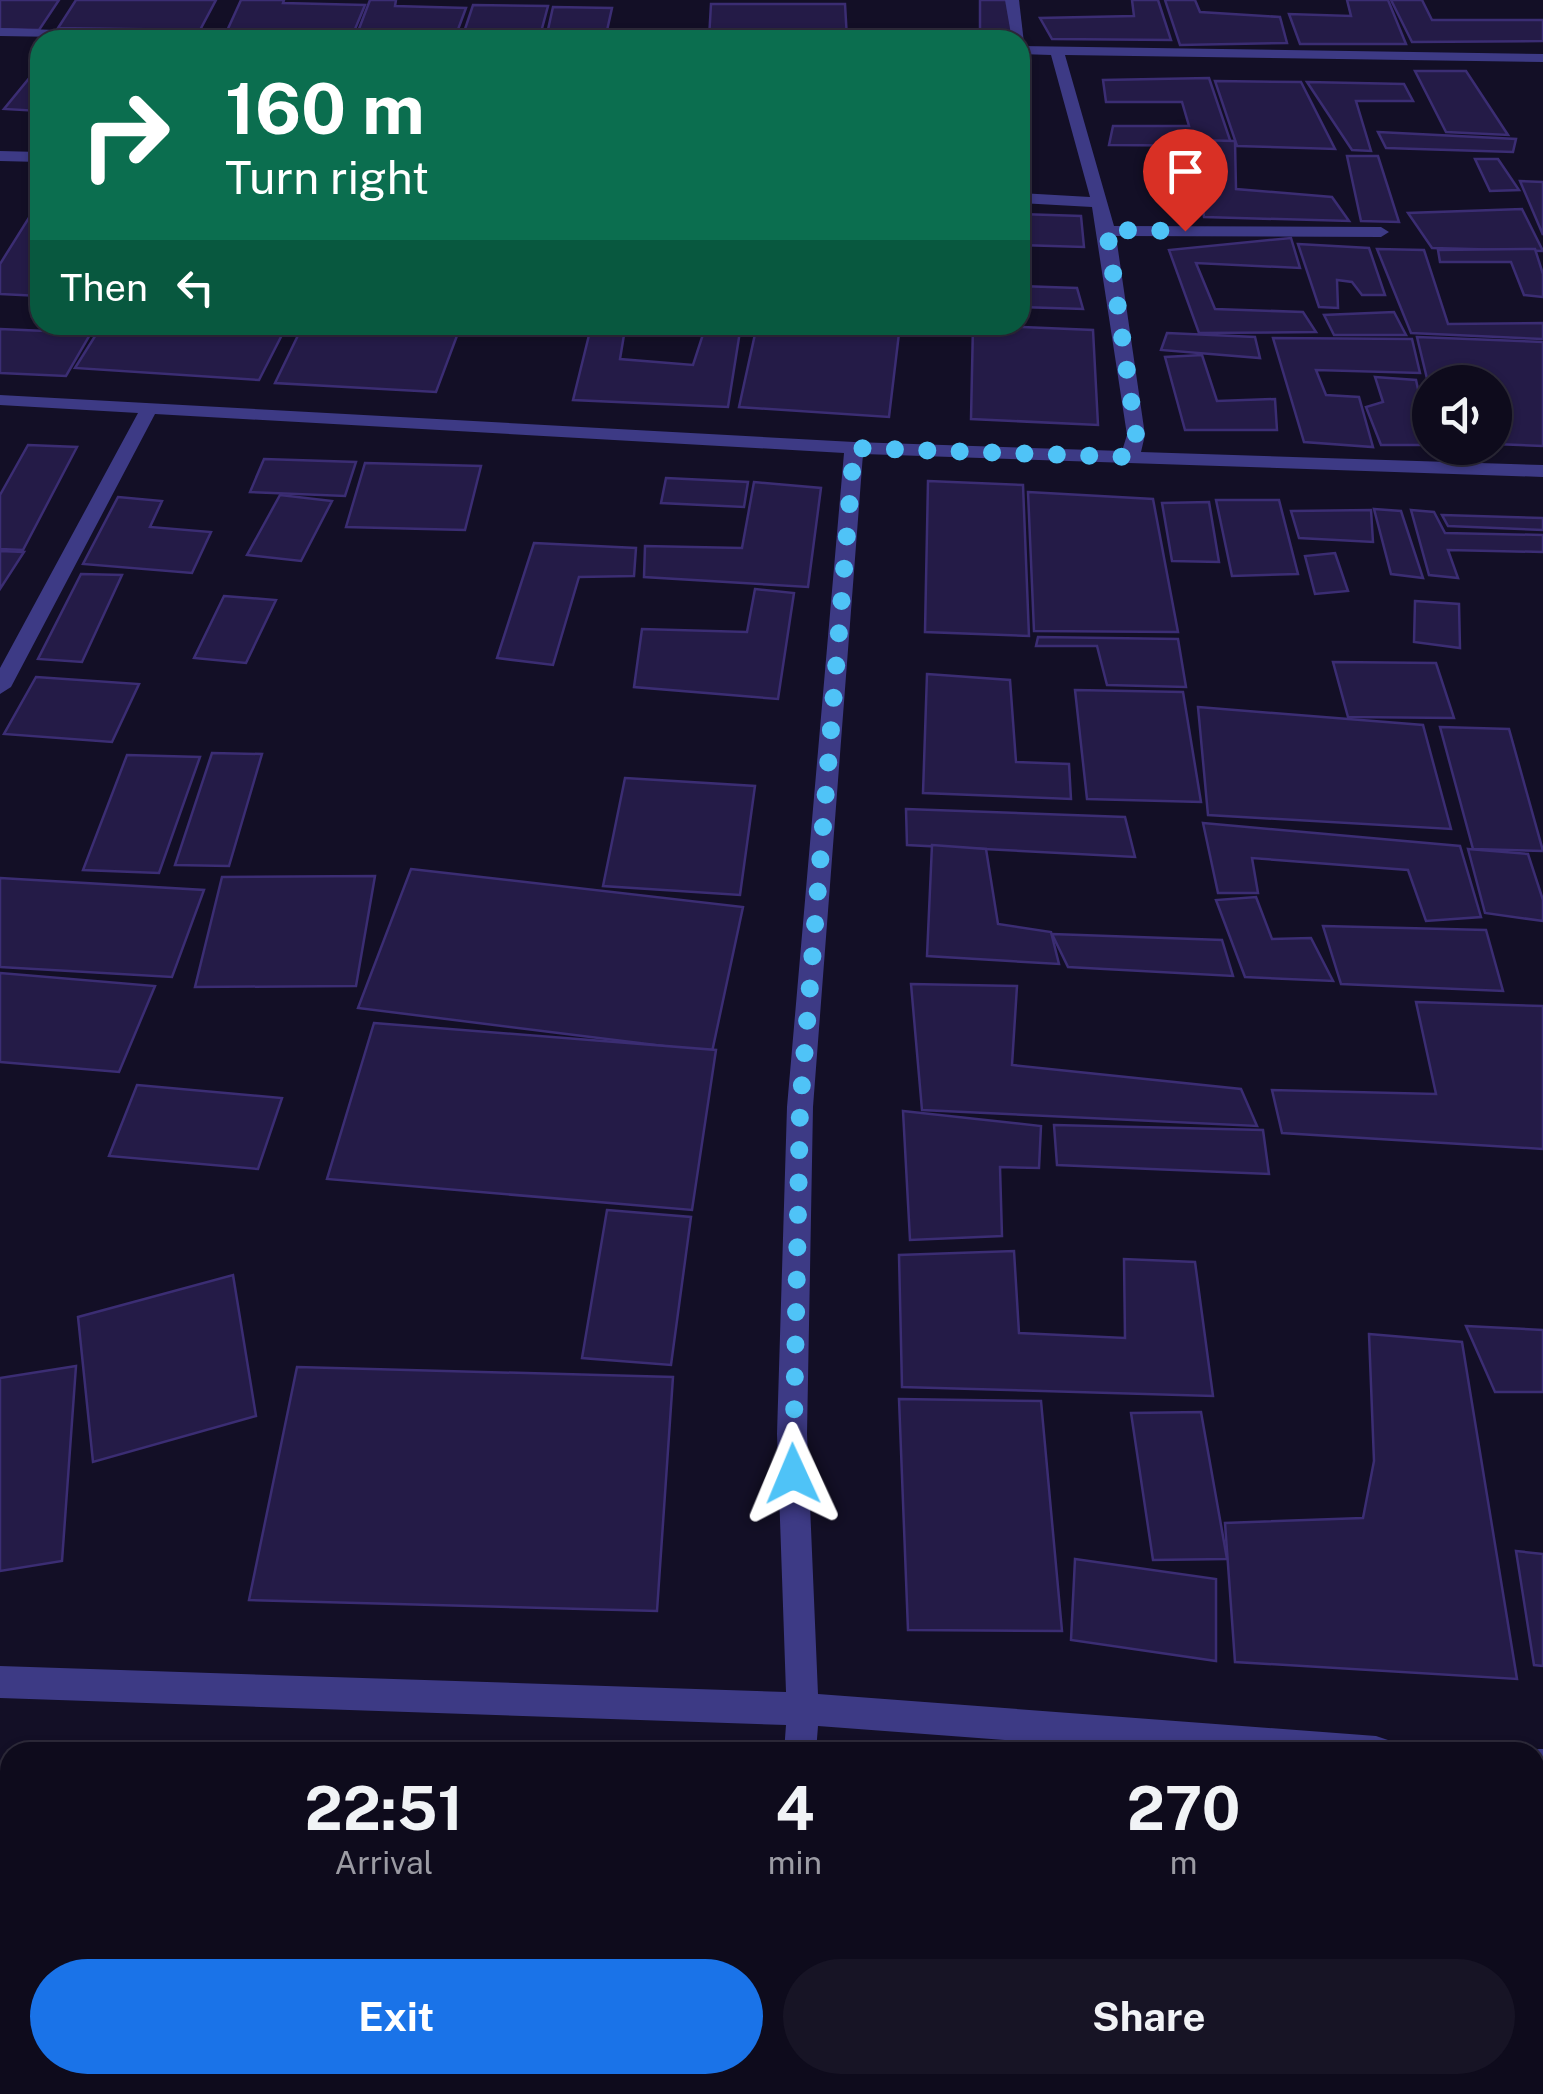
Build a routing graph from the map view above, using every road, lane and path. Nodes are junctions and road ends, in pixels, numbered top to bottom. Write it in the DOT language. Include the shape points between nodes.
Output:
graph roads {
  1 [pos="1012,0"];
  2 [pos="1017,30"];
  3 [pos="0,32"];
  4 [pos="30,33"];
  5 [pos="1030,47"];
  6 [pos="1057,50"];
  7 [pos="1543,58"];
  8 [pos="0,156"];
  9 [pos="30,157"];
  10 [pos="1030,199"];
  11 [pos="1096,202"];
  12 [pos="1107,230"];
  13 [pos="1381,232"];
  14 [pos="0,400"];
  15 [pos="149,409"];
  16 [pos="854,448"];
  17 [pos="1130,457"];
  18 [pos="1543,471"];
  19 [pos="0,687"];
  20 [pos="0,1682"];
  21 [pos="803,1709"];
  22 [pos="801,1742"];
  23 [pos="1243,1742"];
  1 -- 2 [label="street"];
  3 -- 4 [label="street"];
  5 -- 6 [label="street"];
  6 -- 7 [label="street"];
  6 -- 11 [label="street"];
  8 -- 9 [label="street"];
  10 -- 11 [label="street"];
  11 -- 12 [label="street"];
  12 -- 13 [label="street"];
  12 -- 17 [label="street" via="1136,435"];
  14 -- 15 [label="street"];
  15 -- 16 [label="street"];
  15 -- 19 [label="street"];
  16 -- 17 [label="street"];
  16 -- 21 [label="street" via="800,1108 792,1434"];
  17 -- 18 [label="street"];
  20 -- 21 [label="street"];
  21 -- 22 [label="street"];
  21 -- 23 [label="street"];
}
